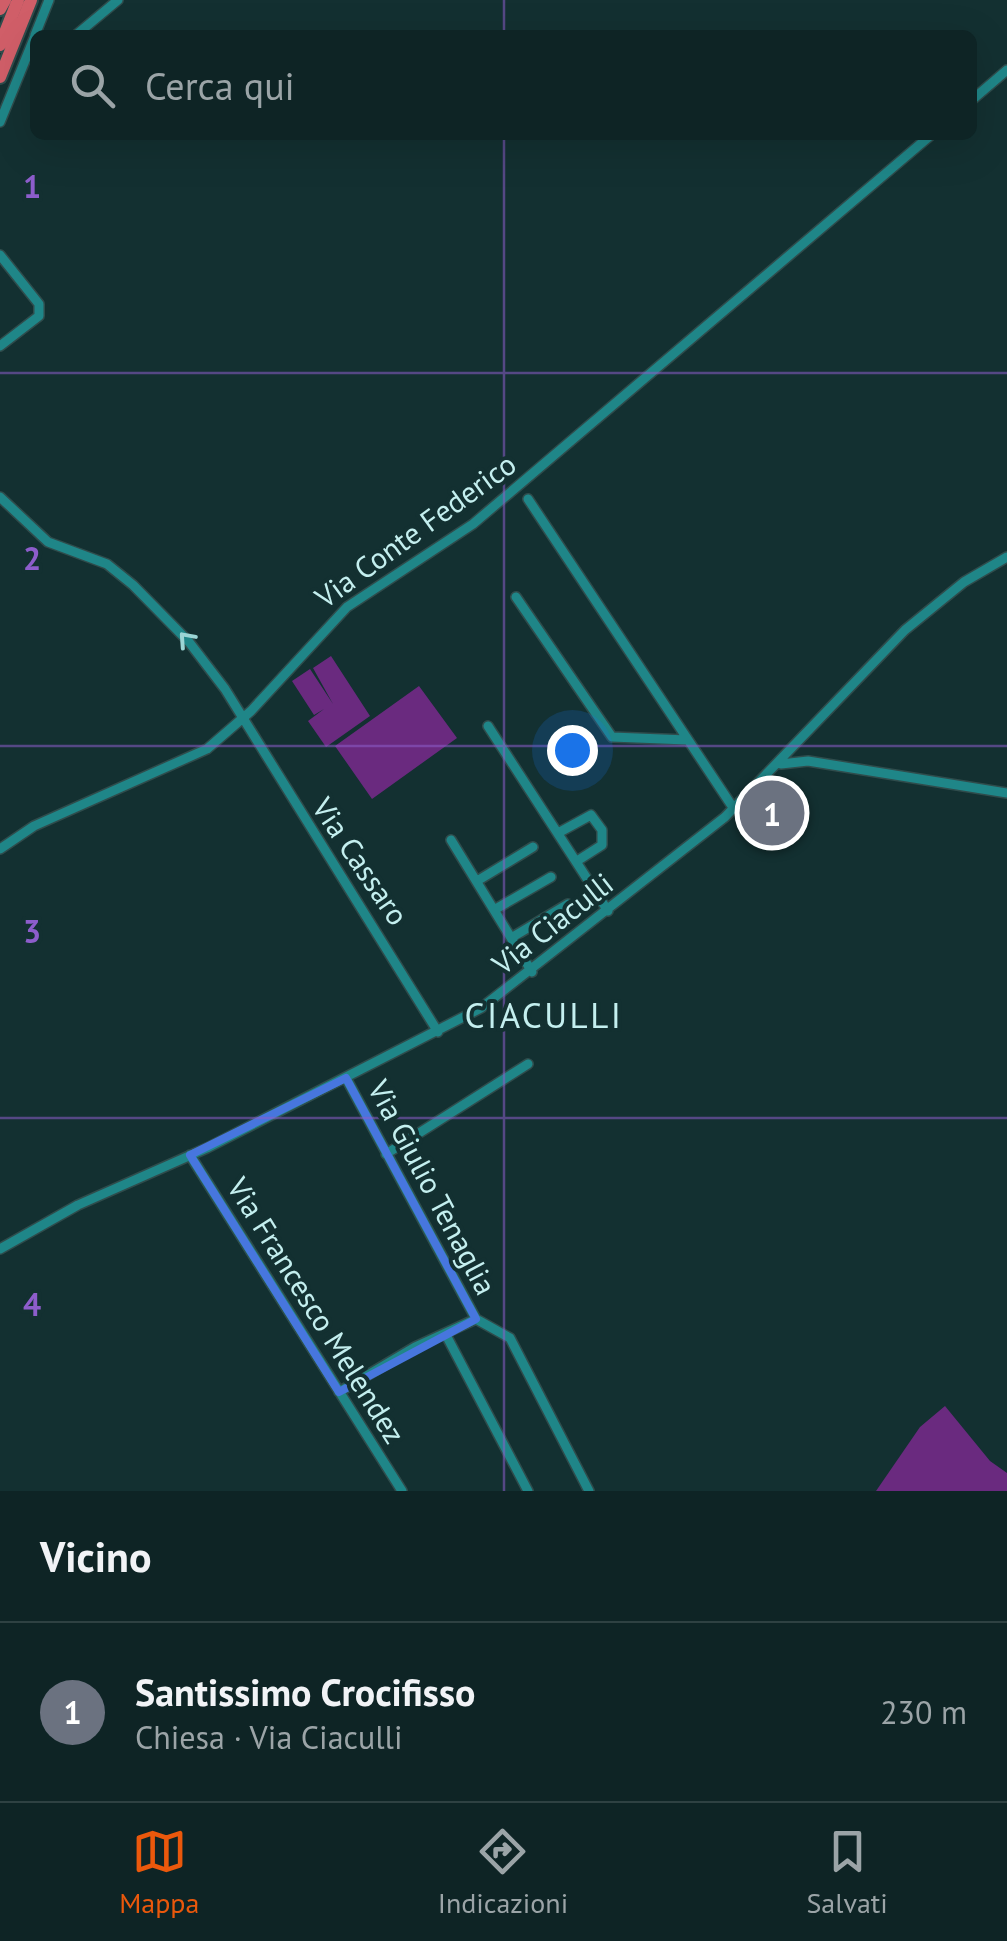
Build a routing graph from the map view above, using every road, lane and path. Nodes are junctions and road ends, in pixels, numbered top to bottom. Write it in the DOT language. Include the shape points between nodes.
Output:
graph roads {
  1 [pos="5,0"];
  2 [pos="18,0"];
  3 [pos="31,0"];
  4 [pos="49,0"];
  5 [pos="118,0"];
  6 [pos="0,9"];
  7 [pos="37,30"];
  8 [pos="82,30"];
  9 [pos="0,45"];
  10 [pos="30,48"];
  11 [pos="30,67"];
  12 [pos="1007,70"];
  13 [pos="20,73"];
  14 [pos="0,77"];
  15 [pos="977,96"];
  16 [pos="0,122"];
  17 [pos="926,140"];
  18 [pos="0,255"];
  19 [pos="0,346"];
  20 [pos="0,497"];
  21 [pos="528,498"];
  22 [pos="1007,557"];
  23 [pos="516,597"];
  24 [pos="242,719"];
  25 [pos="488,726"];
  26 [pos="687,740"];
  27 [pos="778,765"];
  28 [pos="1007,793"];
  29 [pos="734,809"];
  30 [pos="558,834"];
  31 [pos="451,840"];
  32 [pos="533,846"];
  33 [pos="0,849"];
  34 [pos="576,861"];
  35 [pos="550,877"];
  36 [pos="476,882"];
  37 [pos="568,904"];
  38 [pos="494,910"];
  39 [pos="608,911"];
  40 [pos="511,938"];
  41 [pos="532,972"];
  42 [pos="438,1032"];
  43 [pos="528,1064"];
  44 [pos="346,1078"];
  45 [pos="386,1154"];
  46 [pos="190,1155"];
  47 [pos="0,1250"];
  48 [pos="476,1319"];
  49 [pos="446,1335"];
  50 [pos="339,1392"];
  51 [pos="402,1491"];
  52 [pos="528,1491"];
  53 [pos="589,1491"];
  1 -- 6 [label="highway"];
  2 -- 9 [label="highway"];
  3 -- 14 [label="highway"];
  4 -- 7 [label="street"];
  5 -- 8 [label="street"];
  10 -- 13 [label="street"];
  11 -- 13 [label="street"];
  12 -- 15 [label="street"];
  13 -- 16 [label="street"];
  17 -- 24 [label="street, Via Conte Federico" via="473,524 347,606"];
  18 -- 19 [label="street" via="39,304 39,316"];
  24 -- 20 [label="street, Via Cassaro, one-way" via="190,642 134,584 108,564 48,542"];
  21 -- 26 [label="street"];
  22 -- 27 [label="street, Via Ciaculli" via="942,597 905,630"];
  23 -- 26 [label="street" via="612,737"];
  24 -- 33 [label="street, Via Conte Federico" via="207,750 34,826"];
  24 -- 42 [label="street, Via Cassaro"];
  25 -- 30 [label="street"];
  26 -- 29 [label="street"];
  27 -- 28 [label="street" via="808,761"];
  27 -- 29 [label="street, Via Ciaculli"];
  29 -- 39 [label="street, Via Ciaculli"];
  30 -- 34 [label="street"];
  30 -- 34 [label="street" via="590,815 602,830 602,845"];
  31 -- 36 [label="street"];
  32 -- 36 [label="street"];
  34 -- 39 [label="street"];
  35 -- 38 [label="street"];
  36 -- 38 [label="street"];
  37 -- 40 [label="street"];
  38 -- 40 [label="street"];
  39 -- 41 [label="street, Via Ciaculli"];
  40 -- 41 [label="street"];
  41 -- 42 [label="street, Via Ciaculli"];
  42 -- 44 [label="street, Via Ciaculli"];
  43 -- 45 [label="street"];
  44 -- 45 [label="street, Via Giulio Tenaglia"];
  44 -- 46 [label="street, Via Ciaculli"];
  45 -- 48 [label="street, Via Giulio Tenaglia"];
  46 -- 47 [label="street, Via Ciaculli" via="78,1205"];
  46 -- 50 [label="street, Via Francesco Melendez"];
  48 -- 49 [label="street"];
  48 -- 53 [label="street" via="510,1338"];
  49 -- 50 [label="street"];
  49 -- 52 [label="street"];
  50 -- 51 [label="street, Via Francesco Melendez"];
}
